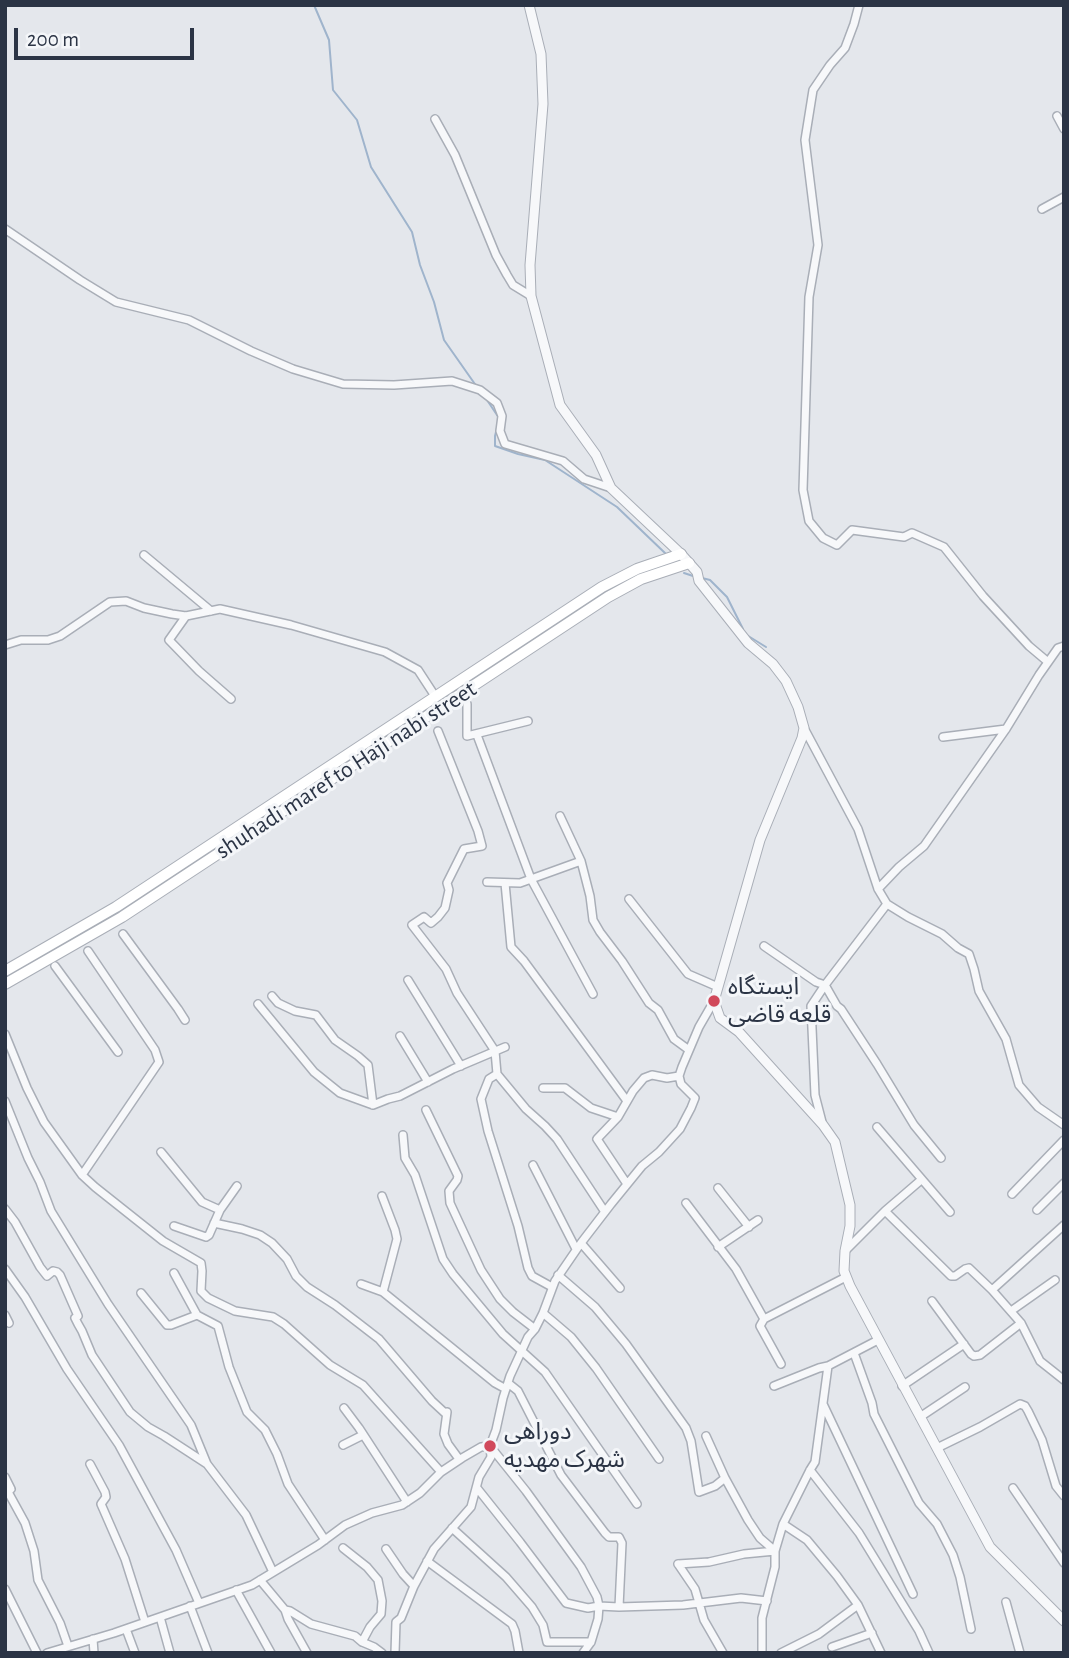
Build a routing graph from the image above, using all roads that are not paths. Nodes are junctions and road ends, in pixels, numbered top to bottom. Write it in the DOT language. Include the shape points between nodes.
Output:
graph roads {
  1 [pos="529,5"];
  2 [pos="859,5"];
  3 [pos="1057,116"];
  4 [pos="435,119"];
  5 [pos="1064,129"];
  6 [pos="1064,197"];
  7 [pos="1042,209"];
  8 [pos="5,229"];
  9 [pos="531,296"];
  10 [pos="611,488"];
  11 [pos="681,554"];
  12 [pos="144,555"];
  13 [pos="689,563"];
  14 [pos="211,611"];
  15 [pos="186,616"];
  16 [pos="5,645"];
  17 [pos="1064,646"];
  18 [pos="1048,662"];
  19 [pos="433,693"];
  20 [pos="231,699"];
  21 [pos="467,704"];
  22 [pos="528,721"];
  23 [pos="804,729"];
  24 [pos="1006,729"];
  25 [pos="438,731"];
  26 [pos="477,735"];
  27 [pos="943,737"];
  28 [pos="560,816"];
  29 [pos="581,861"];
  30 [pos="531,879"];
  31 [pos="487,882"];
  32 [pos="505,883"];
  33 [pos="878,889"];
  34 [pos="629,899"];
  35 [pos="887,904"];
  36 [pos="123,934"];
  37 [pos="764,946"];
  38 [pos="88,951"];
  39 [pos="55,966"];
  40 [pos="5,971"];
  41 [pos="408,980"];
  42 [pos="5,984"];
  43 [pos="825,985"];
  44 [pos="718,987"];
  45 [pos="593,994"];
  46 [pos="272,996"];
  47 [pos="714,1001"];
  48 [pos="258,1003"];
  49 [pos="185,1020"];
  50 [pos="5,1034"];
  51 [pos="400,1036"];
  52 [pos="505,1047"];
  53 [pos="689,1050"];
  54 [pos="495,1051"];
  55 [pos="118,1052"];
  56 [pos="461,1066"];
  57 [pos="497,1074"];
  58 [pos="679,1076"];
  59 [pos="428,1082"];
  60 [pos="543,1088"];
  61 [pos="5,1101"];
  62 [pos="627,1101"];
  63 [pos="373,1105"];
  64 [pos="426,1110"];
  65 [pos="618,1117"];
  66 [pos="822,1125"];
  67 [pos="1064,1125"];
  68 [pos="877,1127"];
  69 [pos="403,1135"];
  70 [pos="1064,1140"];
  71 [pos="161,1152"];
  72 [pos="941,1158"];
  73 [pos="533,1165"];
  74 [pos="82,1175"];
  75 [pos="921,1180"];
  76 [pos="1064,1183"];
  77 [pos="627,1184"];
  78 [pos="237,1186"];
  79 [pos="718,1188"];
  80 [pos="1012,1194"];
  81 [pos="382,1196"];
  82 [pos="686,1203"];
  83 [pos="5,1209"];
  84 [pos="220,1210"];
  85 [pos="1037,1210"];
  86 [pos="605,1212"];
  87 [pos="885,1212"];
  88 [pos="950,1212"];
  89 [pos="758,1220"];
  90 [pos="214,1223"];
  91 [pos="1064,1225"];
  92 [pos="174,1226"];
  93 [pos="749,1227"];
  94 [pos="578,1246"];
  95 [pos="718,1247"];
  96 [pos="845,1251"];
  97 [pos="5,1269"];
  98 [pos="174,1273"];
  99 [pos="558,1275"];
  100 [pos="846,1277"];
  101 [pos="1055,1280"];
  102 [pos="361,1284"];
  103 [pos="552,1287"];
  104 [pos="620,1288"];
  105 [pos="992,1290"];
  106 [pos="383,1292"];
  107 [pos="141,1293"];
  108 [pos="932,1301"];
  109 [pos="1011,1311"];
  110 [pos="543,1313"];
  111 [pos="197,1315"];
  112 [pos="764,1319"];
  113 [pos="1021,1323"];
  114 [pos="535,1329"];
  115 [pos="878,1340"];
  116 [pos="964,1344"];
  117 [pos="521,1352"];
  118 [pos="855,1353"];
  119 [pos="781,1364"];
  120 [pos="828,1366"];
  121 [pos="1064,1381"];
  122 [pos="902,1385"];
  123 [pos="507,1386"];
  124 [pos="774,1386"];
  125 [pos="965,1387"];
  126 [pos="823,1403"];
  127 [pos="344,1408"];
  128 [pos="920,1417"];
  129 [pos="363,1435"];
  130 [pos="706,1436"];
  131 [pos="343,1445"];
  132 [pos="490,1446"];
  133 [pos="937,1448"];
  134 [pos="659,1459"];
  135 [pos="459,1460"];
  136 [pos="90,1464"];
  137 [pos="207,1464"];
  138 [pos="810,1470"];
  139 [pos="441,1472"];
  140 [pos="5,1477"];
  141 [pos="725,1478"];
  142 [pos="477,1488"];
  143 [pos="1013,1488"];
  144 [pos="7,1492"];
  145 [pos="1064,1496"];
  146 [pos="407,1502"];
  147 [pos="637,1504"];
  148 [pos="783,1524"];
  149 [pos="452,1528"];
  150 [pos="325,1540"];
  151 [pos="343,1548"];
  152 [pos="386,1549"];
  153 [pos="775,1551"];
  154 [pos="427,1561"];
  155 [pos="1064,1563"];
  156 [pos="273,1572"];
  157 [pos="260,1580"];
  158 [pos="414,1586"];
  159 [pos="5,1589"];
  160 [pos="236,1590"];
  161 [pos="913,1594"];
  162 [pos="767,1601"];
  163 [pos="1006,1602"];
  164 [pos="199,1603"];
  165 [pos="700,1603"];
  166 [pos="858,1605"];
  167 [pos="190,1606"];
  168 [pos="599,1606"];
  169 [pos="619,1607"];
  170 [pos="285,1610"];
  171 [pos="380,1614"];
  172 [pos="1062,1616"];
  173 [pos="160,1617"];
  174 [pos="145,1622"];
  175 [pos="396,1622"];
  176 [pos="126,1629"];
  177 [pos="971,1629"];
  178 [pos="872,1633"];
  179 [pos="93,1639"];
  180 [pos="362,1642"];
  181 [pos="591,1642"];
  182 [pos="68,1646"];
  183 [pos="832,1647"];
  184 [pos="786,1652"];
  185 [pos="37,1653"];
  186 [pos="47,1653"];
  187 [pos="94,1653"];
  188 [pos="135,1653"];
  189 [pos="170,1653"];
  190 [pos="208,1653"];
  191 [pos="271,1653"];
  192 [pos="307,1653"];
  193 [pos="382,1653"];
  194 [pos="395,1653"];
  195 [pos="519,1653"];
  196 [pos="583,1653"];
  197 [pos="723,1653"];
  198 [pos="762,1653"];
  199 [pos="881,1653"];
  200 [pos="929,1653"];
  201 [pos="1020,1653"];
  1 -- 9 [label="street" via="541,54 544,104"];
  2 -- 18 [label="street" via="845,48 813,90 805,140 818,245 809,298 803,490 809,522 837,545 852,530 904,537 912,533 944,547 1028,646"];
  3 -- 5 [label="street"];
  4 -- 9 [label="street" via="455,155 496,255 513,285"];
  6 -- 7 [label="street"];
  8 -- 10 [label="street" via="116,302 189,320 293,369 343,384 452,381 480,390 497,404 505,444 563,461 584,479"];
  9 -- 10 [label="street" via="561,405 596,455"];
  10 -- 11 [label="street"];
  11 -- 13 [label="street"];
  11 -- 40 [label="main road" via="602,587 116,908"];
  12 -- 14 [label="street"];
  13 -- 23 [label="street" via="748,643 786,681"];
  13 -- 42 [label="main road, shuhadi maref to Haji nabi street" via="641,579 608,597 122,917"];
  14 -- 15 [label="street"];
  14 -- 19 [label="street" via="220,609 291,625 385,652 418,670"];
  15 -- 16 [label="street" via="126,601 110,602 60,636"];
  15 -- 20 [label="street" via="169,640"];
  17 -- 18 [label="street"];
  18 -- 24 [label="street"];
  21 -- 26 [label="street" via="467,736"];
  22 -- 26 [label="street"];
  23 -- 33 [label="street" via="858,829"];
  23 -- 44 [label="street" via="760,840"];
  24 -- 27 [label="street"];
  24 -- 33 [label="street" via="924,846"];
  25 -- 54 [label="street" via="482,846 464,849 447,883 445,908 438,917 412,925 446,969"];
  26 -- 30 [label="street"];
  28 -- 29 [label="street"];
  29 -- 30 [label="street"];
  29 -- 53 [label="street" via="596,926 674,1039"];
  30 -- 32 [label="street"];
  30 -- 45 [label="street"];
  31 -- 32 [label="street"];
  32 -- 62 [label="street" via="510,947"];
  33 -- 35 [label="street"];
  34 -- 44 [label="street" via="688,974"];
  35 -- 43 [label="street"];
  35 -- 67 [label="street" via="969,954 979,991 1006,1039 1019,1085 1038,1107"];
  36 -- 49 [label="street"];
  37 -- 43 [label="street"];
  38 -- 74 [label="street" via="159,1062"];
  39 -- 55 [label="street"];
  41 -- 56 [label="street"];
  43 -- 66 [label="street" via="811,1006 815,1095"];
  43 -- 72 [label="street" via="914,1125"];
  44 -- 47 [label="street"];
  46 -- 63 [label="street" via="295,1011 316,1015 335,1040 368,1065"];
  47 -- 53 [label="street"];
  47 -- 66 [label="street" via="720,1018"];
  48 -- 63 [label="street" via="314,1072 340,1093"];
  50 -- 74 [label="street" via="44,1122"];
  51 -- 59 [label="street"];
  52 -- 54 [label="street"];
  53 -- 58 [label="street"];
  54 -- 56 [label="street"];
  54 -- 57 [label="street"];
  56 -- 59 [label="street"];
  57 -- 86 [label="street" via="557,1139"];
  57 -- 103 [label="street" via="489,1079 481,1099 488,1131 528,1268 532,1276"];
  58 -- 62 [label="street" via="644,1078"];
  58 -- 77 [label="street" via="695,1098 691,1108 680,1129"];
  59 -- 63 [label="street"];
  60 -- 65 [label="street" via="565,1088 592,1108"];
  61 -- 137 [label="street" via="51,1211 191,1425"];
  62 -- 65 [label="street"];
  64 -- 114 [label="street" via="458,1176 449,1191 450,1203 481,1270 500,1299"];
  65 -- 77 [label="street" via="597,1139"];
  66 -- 96 [label="street" via="835,1142 850,1205"];
  68 -- 75 [label="street"];
  69 -- 117 [label="street" via="405,1158 443,1259"];
  70 -- 80 [label="street"];
  71 -- 84 [label="street" via="202,1202"];
  73 -- 94 [label="street"];
  74 -- 139 [label="street" via="163,1241 201,1263 201,1291 208,1297 235,1311 273,1317 363,1385"];
  75 -- 87 [label="street"];
  75 -- 88 [label="street"];
  76 -- 85 [label="street"];
  77 -- 86 [label="street"];
  78 -- 84 [label="street"];
  79 -- 93 [label="street"];
  81 -- 106 [label="street" via="397,1238"];
  82 -- 95 [label="street"];
  83 -- 137 [label="street" via="47,1276 54,1271 60,1275 92,1355 130,1412"];
  84 -- 90 [label="street"];
  86 -- 94 [label="street"];
  87 -- 96 [label="street"];
  87 -- 105 [label="street" via="951,1276 969,1268"];
  89 -- 93 [label="street"];
  90 -- 92 [label="street" via="206,1237"];
  90 -- 135 [label="street" via="260,1235 272,1243 307,1287 379,1339 447,1412 444,1434"];
  91 -- 105 [label="street"];
  93 -- 95 [label="street"];
  94 -- 99 [label="street"];
  94 -- 104 [label="street"];
  95 -- 112 [label="street"];
  96 -- 100 [label="street"];
  97 -- 164 [label="street" via="119,1445"];
  98 -- 111 [label="street"];
  99 -- 103 [label="street"];
  99 -- 141 [label="street" via="595,1307 626,1343 686,1428 699,1492"];
  100 -- 112 [label="street"];
  100 -- 115 [label="street"];
  101 -- 109 [label="street"];
  102 -- 106 [label="street"];
  103 -- 110 [label="street"];
  105 -- 109 [label="street"];
  106 -- 123 [label="street" via="495,1382"];
  107 -- 111 [label="street" via="167,1325"];
  108 -- 116 [label="street"];
  109 -- 113 [label="street"];
  110 -- 114 [label="street"];
  110 -- 134 [label="street" via="596,1367"];
  111 -- 150 [label="street" via="218,1326 247,1412 265,1430 292,1492"];
  112 -- 119 [label="street" via="760,1326"];
  113 -- 116 [label="street" via="980,1355 971,1354"];
  113 -- 121 [label="street" via="1041,1361"];
  114 -- 117 [label="street"];
  115 -- 118 [label="street"];
  115 -- 122 [label="street"];
  116 -- 122 [label="street"];
  117 -- 123 [label="street"];
  117 -- 147 [label="street" via="545,1372"];
  118 -- 120 [label="street"];
  118 -- 177 [label="street" via="874,1414 919,1503 937,1524 953,1555"];
  120 -- 124 [label="street"];
  120 -- 126 [label="street"];
  122 -- 128 [label="street"];
  123 -- 132 [label="street"];
  123 -- 169 [label="street" via="518,1391 561,1475 605,1533 619,1537"];
  125 -- 128 [label="street"];
  126 -- 138 [label="street"];
  126 -- 161 [label="street"];
  127 -- 129 [label="street"];
  128 -- 133 [label="street"];
  129 -- 131 [label="street"];
  129 -- 146 [label="street"];
  130 -- 141 [label="street"];
  132 -- 135 [label="street"];
  132 -- 142 [label="street" via="491,1457"];
  132 -- 168 [label="street" via="581,1567"];
  133 -- 145 [label="street" via="1020,1404 1042,1440 1056,1486"];
  133 -- 172 [label="street" via="990,1547"];
  135 -- 139 [label="street"];
  136 -- 174 [label="street" via="105,1492 101,1504"];
  137 -- 156 [label="street" via="246,1515"];
  138 -- 148 [label="street"];
  138 -- 200 [label="street" via="859,1533"];
  139 -- 146 [label="street"];
  140 -- 144 [label="street" via="11,1489"];
  141 -- 153 [label="street" via="760,1538"];
  142 -- 149 [label="street" via="471,1507"];
  142 -- 168 [label="street" via="566,1603"];
  143 -- 155 [label="street"];
  144 -- 182 [label="street" via="25,1523 38,1580"];
  146 -- 150 [label="street" via="345,1525"];
  148 -- 153 [label="street"];
  148 -- 166 [label="street" via="807,1541"];
  149 -- 154 [label="street"];
  149 -- 181 [label="street" via="533,1607 547,1642"];
  150 -- 156 [label="street"];
  151 -- 171 [label="street" via="378,1580"];
  152 -- 158 [label="street"];
  153 -- 162 [label="street"];
  153 -- 165 [label="street" via="678,1564"];
  154 -- 158 [label="street"];
  154 -- 195 [label="street" via="512,1623"];
  156 -- 157 [label="street"];
  157 -- 160 [label="street"];
  157 -- 170 [label="street"];
  158 -- 175 [label="street"];
  159 -- 185 [label="street"];
  160 -- 164 [label="street"];
  160 -- 191 [label="street"];
  162 -- 165 [label="street" via="741,1598"];
  162 -- 198 [label="street"];
  163 -- 201 [label="street"];
  164 -- 167 [label="street"];
  165 -- 169 [label="street"];
  165 -- 197 [label="street"];
  166 -- 178 [label="street"];
  166 -- 184 [label="street"];
  167 -- 173 [label="street"];
  167 -- 190 [label="street"];
  168 -- 169 [label="street"];
  168 -- 181 [label="street"];
  170 -- 180 [label="street"];
  170 -- 192 [label="street"];
  171 -- 175 [label="street"];
  171 -- 180 [label="street"];
  173 -- 174 [label="street"];
  173 -- 189 [label="street"];
  174 -- 176 [label="street"];
  175 -- 194 [label="street"];
  176 -- 179 [label="street"];
  176 -- 188 [label="street"];
  178 -- 183 [label="street"];
  178 -- 199 [label="street"];
  179 -- 182 [label="street"];
  179 -- 187 [label="street"];
  180 -- 193 [label="street"];
  181 -- 196 [label="street"];
  182 -- 186 [label="street"];
}
